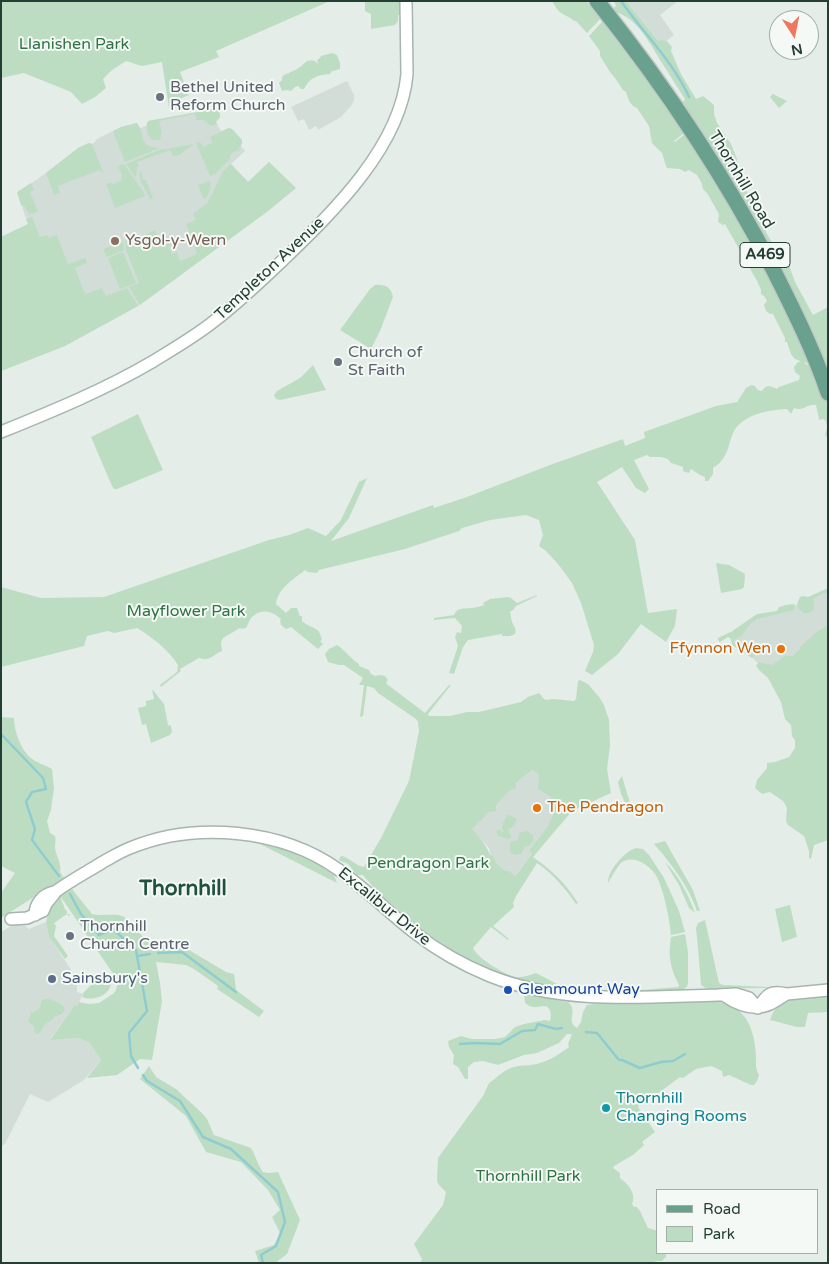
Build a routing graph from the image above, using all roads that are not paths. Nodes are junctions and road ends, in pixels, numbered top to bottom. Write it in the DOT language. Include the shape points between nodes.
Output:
graph roads {
  1 [pos="406,1"];
  2 [pos="598,2"];
  3 [pos="827,391"];
  4 [pos="1,432"];
  5 [pos="6,922"];
  6 [pos="828,990"];
  1 -- 4 [label="street, Templeton Avenue" via="406,80 396,120 360,178 308,236 224,313 168,352 106,387"];
  2 -- 3 [label="main road, Thornhill Road / A469" via="677,110 731,195 800,322"];
  5 -- 6 [label="street, Excalibur Drive" via="26,910 35,915 43,911 55,892 122,851 140,844 191,833 244,834 270,839 313,855 335,867 431,944 502,980 543,991 592,997 736,994 749,998 758,1008 768,994"];
}
